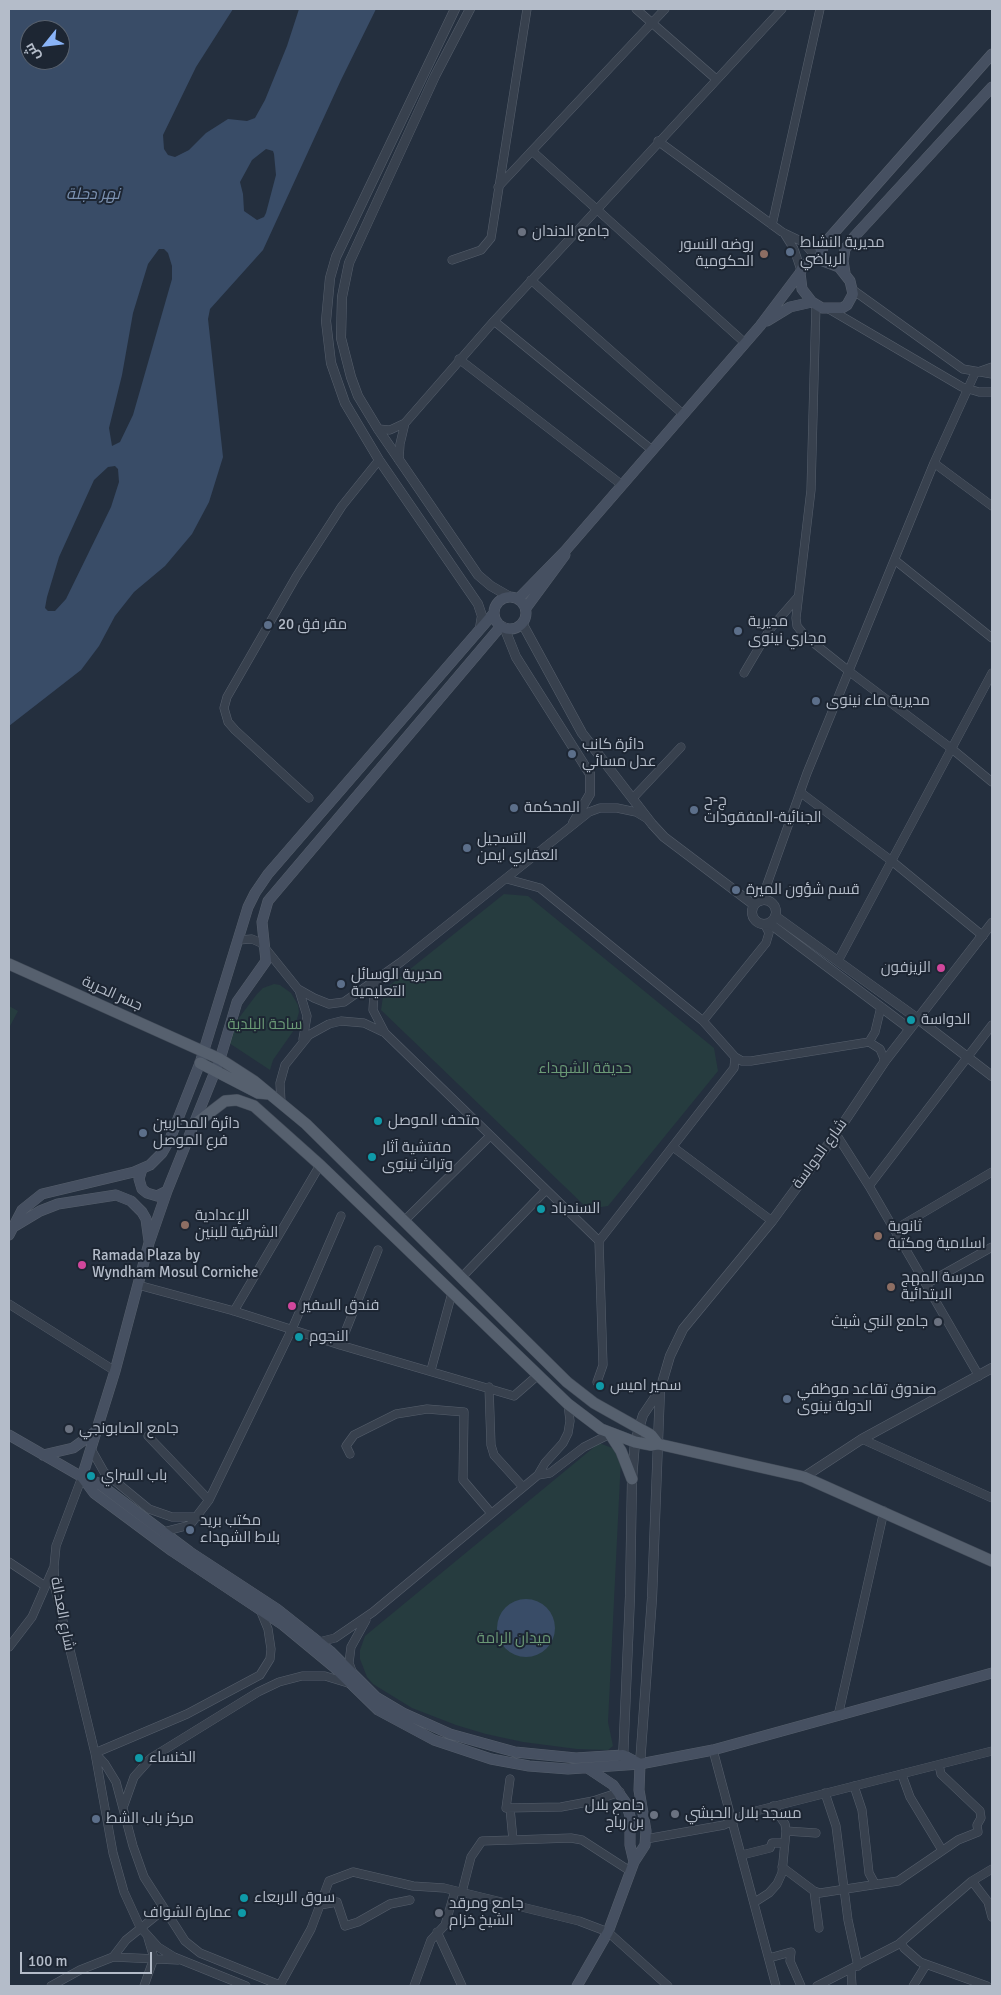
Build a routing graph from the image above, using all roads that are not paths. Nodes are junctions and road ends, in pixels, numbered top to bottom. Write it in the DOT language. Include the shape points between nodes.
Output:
graph roads {
  1 [pos="455,9"];
  2 [pos="470,9"];
  3 [pos="527,9"];
  4 [pos="636,9"];
  5 [pos="665,9"];
  6 [pos="782,9"];
  7 [pos="820,9"];
  8 [pos="653,23"];
  9 [pos="992,54"];
  10 [pos="716,79"];
  11 [pos="992,87"];
  12 [pos="658,141"];
  13 [pos="532,150"];
  14 [pos="498,187"];
  15 [pos="597,211"];
  16 [pos="772,224"];
  17 [pos="782,232"];
  18 [pos="818,259"];
  19 [pos="452,260"];
  20 [pos="800,272"];
  21 [pos="845,273"];
  22 [pos="532,280"];
  23 [pos="853,290"];
  24 [pos="814,303"];
  25 [pos="829,310"];
  26 [pos="494,321"];
  27 [pos="760,326"];
  28 [pos="745,343"];
  29 [pos="459,359"];
  30 [pos="992,367"];
  31 [pos="975,373"];
  32 [pos="992,374"];
  33 [pos="967,390"];
  34 [pos="992,392"];
  35 [pos="365,408"];
  36 [pos="684,415"];
  37 [pos="352,416"];
  38 [pos="405,423"];
  39 [pos="378,429"];
  40 [pos="652,450"];
  41 [pos="379,460"];
  42 [pos="400,461"];
  43 [pos="934,463"];
  44 [pos="622,485"];
  45 [pos="992,506"];
  46 [pos="448,534"];
  47 [pos="436,542"];
  48 [pos="565,551"];
  49 [pos="896,561"];
  50 [pos="798,597"];
  51 [pos="514,598"];
  52 [pos="526,608"];
  53 [pos="494,613"];
  54 [pos="522,623"];
  55 [pos="502,627"];
  56 [pos="478,632"];
  57 [pos="992,638"];
  58 [pos="850,672"];
  59 [pos="744,673"];
  60 [pos="992,674"];
  61 [pos="681,747"];
  62 [pos="952,748"];
  63 [pos="992,782"];
  64 [pos="800,792"];
  65 [pos="309,798"];
  66 [pos="633,798"];
  67 [pos="573,823"];
  68 [pos="652,824"];
  69 [pos="893,862"];
  70 [pos="507,878"];
  71 [pos="757,903"];
  72 [pos="775,916"];
  73 [pos="992,923"];
  74 [pos="767,924"];
  75 [pos="987,935"];
  76 [pos="238,940"];
  77 [pos="267,950"];
  78 [pos="838,961"];
  79 [pos="9,964"];
  80 [pos="381,977"];
  81 [pos="298,988"];
  82 [pos="881,1007"];
  83 [pos="918,1019"];
  84 [pos="703,1021"];
  85 [pos="992,1025"];
  86 [pos="910,1029"];
  87 [pos="385,1034"];
  88 [pos="869,1042"];
  89 [pos="301,1043"];
  90 [pos="204,1051"];
  91 [pos="967,1056"];
  92 [pos="735,1057"];
  93 [pos="220,1058"];
  94 [pos="885,1061"];
  95 [pos="200,1063"];
  96 [pos="215,1071"];
  97 [pos="992,1076"];
  98 [pos="270,1093"];
  99 [pos="281,1102"];
  100 [pos="195,1124"];
  101 [pos="836,1134"];
  102 [pos="490,1136"];
  103 [pos="674,1147"];
  104 [pos="320,1165"];
  105 [pos="142,1169"];
  106 [pos="992,1172"];
  107 [pos="869,1186"];
  108 [pos="546,1190"];
  109 [pos="167,1191"];
  110 [pos="342,1216"];
  111 [pos="404,1221"];
  112 [pos="772,1221"];
  113 [pos="15,1226"];
  114 [pos="894,1230"];
  115 [pos="9,1235"];
  116 [pos="599,1242"];
  117 [pos="149,1243"];
  118 [pos="992,1247"];
  119 [pos="378,1250"];
  120 [pos="461,1278"];
  121 [pos="926,1284"];
  122 [pos="138,1285"];
  123 [pos="452,1293"];
  124 [pos="9,1304"];
  125 [pos="234,1311"];
  126 [pos="292,1329"];
  127 [pos="340,1345"];
  128 [pos="992,1368"];
  129 [pos="432,1370"];
  130 [pos="115,1371"];
  131 [pos="538,1375"];
  132 [pos="979,1376"];
  133 [pos="598,1382"];
  134 [pos="490,1387"];
  135 [pos="660,1390"];
  136 [pos="568,1404"];
  137 [pos="638,1429"];
  138 [pos="97,1430"];
  139 [pos="610,1434"];
  140 [pos="9,1435"];
  141 [pos="148,1436"];
  142 [pos="862,1439"];
  143 [pos="635,1442"];
  144 [pos="658,1444"];
  145 [pos="91,1449"];
  146 [pos="350,1454"];
  147 [pos="43,1455"];
  148 [pos="538,1475"];
  149 [pos="82,1477"];
  150 [pos="804,1477"];
  151 [pos="632,1479"];
  152 [pos="523,1487"];
  153 [pos="992,1498"];
  154 [pos="209,1500"];
  155 [pos="884,1511"];
  156 [pos="491,1513"];
  157 [pos="197,1517"];
  158 [pos="163,1532"];
  159 [pos="9,1562"];
  160 [pos="992,1562"];
  161 [pos="54,1567"];
  162 [pos="45,1586"];
  163 [pos="254,1605"];
  164 [pos="373,1612"];
  165 [pos="319,1642"];
  166 [pos="9,1647"];
  167 [pos="352,1673"];
  168 [pos="992,1673"];
  169 [pos="352,1686"];
  170 [pos="838,1716"];
  171 [pos="713,1750"];
  172 [pos="992,1751"];
  173 [pos="95,1754"];
  174 [pos="623,1755"];
  175 [pos="640,1764"];
  176 [pos="939,1765"];
  177 [pos="622,1766"];
  178 [pos="588,1768"];
  179 [pos="902,1774"];
  180 [pos="510,1779"];
  181 [pos="854,1786"];
  182 [pos="620,1792"];
  183 [pos="825,1793"];
  184 [pos="773,1806"];
  185 [pos="510,1808"];
  186 [pos="124,1810"];
  187 [pos="733,1819"];
  188 [pos="786,1831"];
  189 [pos="816,1833"];
  190 [pos="646,1839"];
  191 [pos="513,1840"];
  192 [pos="784,1843"];
  193 [pos="942,1850"];
  194 [pos="742,1854"];
  195 [pos="632,1866"];
  196 [pos="782,1867"];
  197 [pos="992,1869"];
  198 [pos="972,1881"];
  199 [pos="875,1884"];
  200 [pos="844,1888"];
  201 [pos="814,1891"];
  202 [pos="459,1892"];
  203 [pos="410,1900"];
  204 [pos="755,1902"];
  205 [pos="320,1905"];
  206 [pos="162,1907"];
  207 [pos="992,1917"];
  208 [pos="140,1927"];
  209 [pos="819,1928"];
  210 [pos="437,1932"];
  211 [pos="608,1932"];
  212 [pos="148,1938"];
  213 [pos="901,1942"];
  214 [pos="113,1957"];
  215 [pos="154,1958"];
  216 [pos="770,1958"];
  217 [pos="184,1961"];
  218 [pos="926,1965"];
  219 [pos="854,1968"];
  220 [pos="228,1978"];
  221 [pos="414,1984"];
  222 [pos="52,1986"];
  223 [pos="144,1986"];
  224 [pos="224,1986"];
  225 [pos="246,1986"];
  226 [pos="281,1986"];
  227 [pos="423,1986"];
  228 [pos="462,1986"];
  229 [pos="577,1986"];
  230 [pos="668,1986"];
  231 [pos="776,1986"];
  232 [pos="801,1986"];
  233 [pos="817,1986"];
  234 [pos="852,1986"];
  235 [pos="913,1986"];
  236 [pos="987,1986"];
  1 -- 37 [label="street" via="343,241 330,278 327,342 337,384"];
  2 -- 35 [label="street" via="435,76 349,263 342,298 341,338 351,377"];
  3 -- 14 [label="street"];
  4 -- 8 [label="street"];
  5 -- 8 [label="street"];
  6 -- 10 [label="street"];
  7 -- 16 [label="street"];
  8 -- 10 [label="street"];
  8 -- 13 [label="street"];
  9 -- 18 [label="main road" via="825,243"];
  10 -- 12 [label="street"];
  11 -- 21 [label="main road" via="854,237 845,249"];
  12 -- 15 [label="street"];
  12 -- 16 [label="street"];
  13 -- 14 [label="street"];
  13 -- 15 [label="street"];
  14 -- 19 [label="street" via="493,230 487,244 474,254"];
  15 -- 22 [label="street"];
  15 -- 28 [label="street"];
  16 -- 17 [label="street"];
  17 -- 18 [label="street" via="803,242"];
  17 -- 20 [label="street" via="794,249"];
  18 -- 20 [label="main road" via="810,261"];
  18 -- 21 [label="main road" via="830,262"];
  20 -- 24 [label="main road" via="802,289"];
  20 -- 27 [label="main road"];
  21 -- 23 [label="main road"];
  22 -- 26 [label="street"];
  22 -- 36 [label="street"];
  23 -- 25 [label="main road" via="847,305"];
  23 -- 31 [label="street" via="963,369"];
  24 -- 25 [label="main road"];
  24 -- 27 [label="main road" via="790,307"];
  24 -- 50 [label="street" via="811,490"];
  25 -- 33 [label="street"];
  26 -- 29 [label="street"];
  26 -- 40 [label="street"];
  27 -- 28 [label="main road"];
  28 -- 36 [label="main road"];
  29 -- 38 [label="street"];
  29 -- 44 [label="street"];
  30 -- 31 [label="street"];
  31 -- 32 [label="street"];
  31 -- 33 [label="street"];
  33 -- 34 [label="street"];
  33 -- 43 [label="street"];
  35 -- 37 [label="street"];
  35 -- 39 [label="street"];
  36 -- 40 [label="main road"];
  37 -- 41 [label="street"];
  38 -- 39 [label="street" via="396,429"];
  38 -- 42 [label="street"];
  39 -- 42 [label="street"];
  40 -- 44 [label="main road"];
  41 -- 47 [label="street"];
  41 -- 65 [label="street" via="342,506 296,577 227,697 224,708 228,722 235,730"];
  42 -- 46 [label="street"];
  43 -- 45 [label="street"];
  43 -- 49 [label="street"];
  44 -- 48 [label="main road"];
  46 -- 47 [label="street"];
  46 -- 51 [label="street" via="482,579"];
  47 -- 56 [label="street" via="481,609 482,622"];
  48 -- 51 [label="main road"];
  48 -- 52 [label="main road" via="562,562"];
  49 -- 57 [label="street"];
  49 -- 58 [label="street"];
  50 -- 58 [label="street" via="798,626"];
  50 -- 59 [label="street" via="770,629"];
  51 -- 52 [label="main road"];
  51 -- 53 [label="main road" via="499,602"];
  52 -- 54 [label="main road"];
  53 -- 55 [label="main road"];
  53 -- 56 [label="main road"];
  54 -- 55 [label="main road" via="516,628"];
  54 -- 66 [label="street" via="582,733"];
  55 -- 67 [label="street" via="516,656 590,774 590,794"];
  55 -- 77 [label="main road" via="272,894 262,922"];
  56 -- 76 [label="main road" via="263,880 248,907"];
  58 -- 62 [label="street"];
  58 -- 64 [label="street"];
  60 -- 62 [label="street"];
  61 -- 66 [label="street"];
  62 -- 63 [label="street"];
  62 -- 69 [label="street"];
  64 -- 69 [label="street"];
  64 -- 71 [label="street"];
  66 -- 68 [label="street"];
  67 -- 68 [label="street" via="594,810 611,807 636,812"];
  67 -- 70 [label="street"];
  68 -- 71 [label="street" via="664,837"];
  69 -- 75 [label="street"];
  69 -- 78 [label="street"];
  70 -- 80 [label="street"];
  70 -- 84 [label="street" via="540,888"];
  71 -- 72 [label="street" via="772,904"];
  71 -- 74 [label="street" via="752,912 753,918 758,923"];
  72 -- 74 [label="street"];
  72 -- 78 [label="street"];
  73 -- 75 [label="street, شارع الدواسة"];
  74 -- 82 [label="street"];
  74 -- 84 [label="street" via="766,942"];
  75 -- 83 [label="street, شارع الدواسة"];
  76 -- 77 [label="street" via="252,939"];
  76 -- 90 [label="main road"];
  77 -- 81 [label="street"];
  77 -- 93 [label="main road" via="264,967 237,1002"];
  78 -- 83 [label="street"];
  79 -- 90 [label="main road, جسر الحرية"];
  80 -- 81 [label="street" via="350,1000 339,1003 323,1003"];
  80 -- 87 [label="street" via="374,993 373,1010"];
  81 -- 89 [label="street" via="307,1016"];
  82 -- 86 [label="street"];
  82 -- 88 [label="street"];
  83 -- 86 [label="street, شارع الدواسة"];
  83 -- 91 [label="street"];
  84 -- 92 [label="street"];
  85 -- 91 [label="street"];
  86 -- 94 [label="street, شارع الدواسة"];
  87 -- 89 [label="street" via="364,1023 341,1021 319,1028"];
  87 -- 102 [label="street"];
  88 -- 92 [label="street" via="751,1061"];
  88 -- 94 [label="street" via="880,1049"];
  89 -- 99 [label="street" via="282,1074"];
  90 -- 93 [label="main road, جسر الحرية"];
  90 -- 95 [label="main road"];
  91 -- 97 [label="street"];
  91 -- 107 [label="street"];
  92 -- 103 [label="street" via="734,1068"];
  93 -- 96 [label="main road"];
  93 -- 98 [label="main road, جسر الحرية"];
  94 -- 101 [label="street, شارع الدواسة"];
  95 -- 96 [label="main road"];
  95 -- 105 [label="main road" via="166,1147 156,1160"];
  96 -- 98 [label="main road" via="258,1093"];
  96 -- 100 [label="main road"];
  98 -- 99 [label="main road, جسر الحرية"];
  99 -- 111 [label="main road, جسر الحرية"];
  100 -- 104 [label="main road" via="220,1104 231,1100 244,1101 254,1106"];
  100 -- 109 [label="main road"];
  101 -- 107 [label="street"];
  101 -- 112 [label="street, شارع الدواسة"];
  102 -- 108 [label="street"];
  102 -- 111 [label="street"];
  103 -- 112 [label="street"];
  103 -- 116 [label="street"];
  104 -- 123 [label="main road"];
  104 -- 125 [label="street"];
  105 -- 109 [label="main road" via="139,1179 142,1190 152,1195"];
  105 -- 113 [label="main road" via="42,1194 28,1204"];
  106 -- 114 [label="street"];
  107 -- 114 [label="street"];
  108 -- 116 [label="street"];
  108 -- 120 [label="street"];
  109 -- 117 [label="main road"];
  110 -- 126 [label="street"];
  111 -- 120 [label="main road, جسر الحرية"];
  112 -- 135 [label="street, شارع الدواسة" via="683,1329 670,1356"];
  113 -- 115 [label="main road"];
  113 -- 117 [label="main road" via="40,1210 58,1204 116,1196 131,1201 142,1212"];
  114 -- 121 [label="street"];
  116 -- 133 [label="street" via="603,1365"];
  117 -- 122 [label="main road"];
  118 -- 121 [label="street"];
  119 -- 127 [label="street"];
  120 -- 137 [label="main road, جسر الحرية" via="572,1386"];
  121 -- 132 [label="street"];
  122 -- 125 [label="street"];
  122 -- 130 [label="main road"];
  123 -- 129 [label="street"];
  123 -- 131 [label="main road"];
  124 -- 130 [label="street"];
  125 -- 126 [label="street"];
  126 -- 127 [label="street"];
  126 -- 154 [label="street"];
  127 -- 129 [label="street"];
  128 -- 132 [label="street"];
  129 -- 134 [label="street"];
  130 -- 138 [label="main road"];
  131 -- 134 [label="street" via="514,1396"];
  131 -- 136 [label="main road"];
  132 -- 142 [label="street"];
  134 -- 152 [label="street" via="494,1455"];
  135 -- 137 [label="street, شارع الدواسة"];
  135 -- 144 [label="street, شارع الدواسة"];
  136 -- 139 [label="main road"];
  136 -- 148 [label="street" via="570,1422 566,1438"];
  137 -- 143 [label="street, شارع الدواسة"];
  137 -- 144 [label="main road, جسر الحرية" via="652,1436"];
  138 -- 145 [label="main road"];
  138 -- 147 [label="main road" via="73,1448"];
  139 -- 143 [label="main road"];
  139 -- 148 [label="street" via="550,1473"];
  139 -- 151 [label="main road"];
  140 -- 147 [label="main road"];
  141 -- 154 [label="street"];
  142 -- 150 [label="street"];
  142 -- 153 [label="street"];
  143 -- 144 [label="main road"];
  143 -- 151 [label="street, شارع الدواسة"];
  144 -- 150 [label="main road"];
  144 -- 175 [label="street, شارع الدواسة" via="652,1598"];
  145 -- 149 [label="main road"];
  145 -- 157 [label="street" via="104,1472 149,1509 172,1517"];
  146 -- 156 [label="street" via="346,1446 354,1435 396,1414 427,1409 464,1412 463,1480"];
  147 -- 149 [label="main road"];
  148 -- 152 [label="street"];
  149 -- 158 [label="main road" via="98,1483"];
  149 -- 161 [label="street, شارع العدالة" via="59,1536"];
  149 -- 163 [label="main road" via="94,1493"];
  150 -- 155 [label="main road"];
  151 -- 174 [label="street, شارع الدواسة"];
  152 -- 156 [label="street"];
  154 -- 157 [label="street"];
  155 -- 160 [label="main road"];
  155 -- 170 [label="street"];
  156 -- 164 [label="street"];
  157 -- 158 [label="street" via="185,1527"];
  158 -- 165 [label="main road" via="277,1609"];
  159 -- 162 [label="street"];
  161 -- 162 [label="street"];
  161 -- 173 [label="street, شارع العدالة" via="56,1599"];
  162 -- 166 [label="street" via="32,1617"];
  163 -- 169 [label="main road" via="306,1643"];
  163 -- 173 [label="street" via="265,1619 270,1639 270,1659 260,1675 187,1714"];
  164 -- 165 [label="street" via="335,1638"];
  164 -- 167 [label="street" via="359,1629 351,1647 349,1663"];
  165 -- 167 [label="main road"];
  167 -- 174 [label="main road" via="388,1705 466,1739 515,1752 546,1756"];
  168 -- 170 [label="main road"];
  169 -- 178 [label="main road" via="388,1717 453,1748 510,1763"];
  169 -- 186 [label="street" via="337,1678 314,1676 290,1678 258,1692 145,1764 130,1785"];
  170 -- 171 [label="main road"];
  171 -- 175 [label="main road"];
  171 -- 187 [label="street"];
  172 -- 176 [label="street"];
  173 -- 186 [label="street" via="113,1776"];
  173 -- 208 [label="street, شارع العدالة" via="118,1872"];
  174 -- 175 [label="main road"];
  174 -- 177 [label="street, شارع الدواسة"];
  175 -- 177 [label="main road"];
  175 -- 190 [label="main road" via="640,1796"];
  176 -- 179 [label="street"];
  176 -- 193 [label="street" via="941,1774 980,1811 981,1818 978,1832"];
  177 -- 178 [label="main road"];
  178 -- 182 [label="main road"];
  179 -- 181 [label="street"];
  179 -- 193 [label="street" via="910,1797"];
  180 -- 185 [label="street" via="506,1808"];
  181 -- 183 [label="street"];
  181 -- 199 [label="street" via="862,1810 869,1873"];
  182 -- 185 [label="street" via="561,1807"];
  182 -- 195 [label="main road" via="630,1816"];
  183 -- 184 [label="street"];
  183 -- 200 [label="street" via="836,1826"];
  184 -- 187 [label="street"];
  184 -- 188 [label="street"];
  185 -- 191 [label="street"];
  186 -- 206 [label="street" via="138,1862"];
  187 -- 190 [label="street" via="724,1825"];
  187 -- 194 [label="street"];
  188 -- 189 [label="street"];
  188 -- 192 [label="street"];
  190 -- 195 [label="main road"];
  191 -- 195 [label="street" via="582,1840"];
  191 -- 202 [label="street" via="482,1841 476,1847"];
  192 -- 194 [label="street" via="772,1843 770,1848"];
  192 -- 196 [label="street"];
  193 -- 199 [label="street" via="898,1880"];
  194 -- 204 [label="street"];
  195 -- 211 [label="main road"];
  196 -- 201 [label="street"];
  196 -- 204 [label="street" via="777,1884"];
  197 -- 198 [label="street"];
  198 -- 207 [label="street" via="988,1902"];
  198 -- 213 [label="street"];
  199 -- 200 [label="street"];
  200 -- 201 [label="street" via="820,1893"];
  200 -- 219 [label="street"];
  201 -- 209 [label="street"];
  202 -- 205 [label="street" via="413,1886 353,1872 329,1881"];
  202 -- 210 [label="street" via="445,1925"];
  202 -- 211 [label="street" via="579,1921"];
  203 -- 205 [label="street" via="390,1904 346,1926 337,1902"];
  204 -- 216 [label="street"];
  205 -- 226 [label="street"];
  206 -- 208 [label="street" via="157,1915"];
  206 -- 226 [label="street" via="194,1950"];
  208 -- 212 [label="street, شارع العدالة"];
  208 -- 214 [label="street"];
  210 -- 221 [label="street"];
  210 -- 228 [label="street"];
  211 -- 229 [label="main road"];
  211 -- 230 [label="street"];
  212 -- 215 [label="street"];
  212 -- 217 [label="street"];
  213 -- 218 [label="street"];
  213 -- 219 [label="street"];
  214 -- 215 [label="street"];
  214 -- 222 [label="street"];
  215 -- 217 [label="street"];
  215 -- 223 [label="street"];
  216 -- 231 [label="street"];
  216 -- 232 [label="street" via="791,1952 790,1961"];
  217 -- 220 [label="street"];
  218 -- 235 [label="street"];
  218 -- 236 [label="street"];
  219 -- 233 [label="street"];
  219 -- 234 [label="street"];
  220 -- 224 [label="street"];
  220 -- 225 [label="street"];
  221 -- 227 [label="street"];
}
